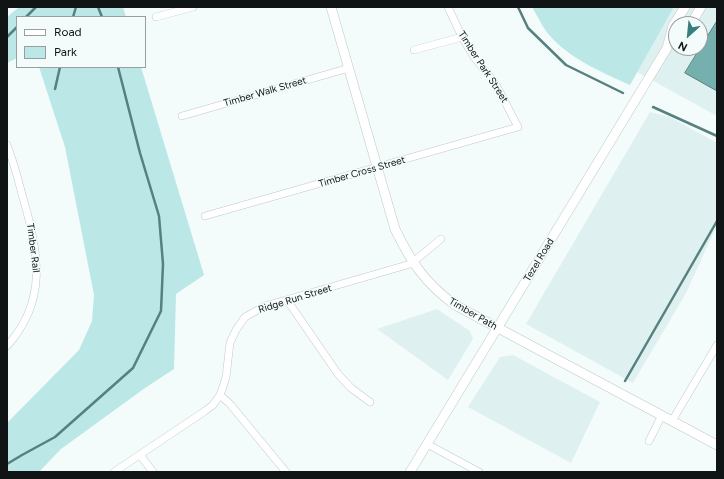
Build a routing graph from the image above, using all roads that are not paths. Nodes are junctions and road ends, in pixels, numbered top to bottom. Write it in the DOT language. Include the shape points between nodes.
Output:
graph roads {
  1 [pos="192,7"];
  2 [pos="331,7"];
  3 [pos="448,7"];
  4 [pos="685,7"];
  5 [pos="701,7"];
  6 [pos="696,16"];
  7 [pos="156,17"];
  8 [pos="462,37"];
  9 [pos="667,48"];
  10 [pos="414,50"];
  11 [pos="349,68"];
  12 [pos="182,116"];
  13 [pos="518,127"];
  14 [pos="7,145"];
  15 [pos="377,167"];
  16 [pos="205,216"];
  17 [pos="441,239"];
  18 [pos="413,263"];
  19 [pos="287,300"];
  20 [pos="497,328"];
  21 [pos="717,345"];
  22 [pos="7,346"];
  23 [pos="220,395"];
  24 [pos="370,402"];
  25 [pos="662,415"];
  26 [pos="672,420"];
  27 [pos="649,441"];
  28 [pos="427,444"];
  29 [pos="717,445"];
  30 [pos="140,455"];
  31 [pos="114,472"];
  32 [pos="153,472"];
  33 [pos="286,472"];
  34 [pos="410,472"];
  35 [pos="479,472"];
  1 -- 7 [label="street"];
  2 -- 11 [label="street, Timber Path"];
  3 -- 8 [label="street, Timber Park Street"];
  4 -- 9 [label="street, Tezel Road" via="673,26"];
  5 -- 6 [label="street"];
  8 -- 10 [label="street"];
  8 -- 13 [label="street, Timber Park Street" via="494,82"];
  9 -- 20 [label="street, Tezel Road"];
  11 -- 12 [label="street, Timber Walk Street"];
  11 -- 15 [label="street, Timber Path"];
  13 -- 15 [label="street, Timber Cross Street"];
  14 -- 22 [label="street, Timber Rail" via="30,221 37,273 35,295 28,316"];
  15 -- 16 [label="street, Timber Cross Street"];
  15 -- 18 [label="street, Timber Path" via="395,229"];
  17 -- 18 [label="street"];
  18 -- 19 [label="street, Ridge Run Street"];
  18 -- 20 [label="street, Timber Path" via="429,283 455,305"];
  19 -- 23 [label="street, Ridge Run Street" via="265,306 245,317 230,343 226,377"];
  19 -- 24 [label="street" via="338,374"];
  20 -- 25 [label="street, Timber Path"];
  20 -- 28 [label="street, Tezel Road"];
  21 -- 26 [label="street"];
  23 -- 30 [label="street, Ridge Run Street" via="205,411"];
  23 -- 33 [label="street"];
  25 -- 26 [label="street, Timber Path"];
  25 -- 27 [label="street"];
  26 -- 29 [label="street, Timber Path"];
  28 -- 34 [label="street, Tezel Road"];
  28 -- 35 [label="street"];
  30 -- 31 [label="street, Ridge Run Street"];
  30 -- 32 [label="street"];
}
